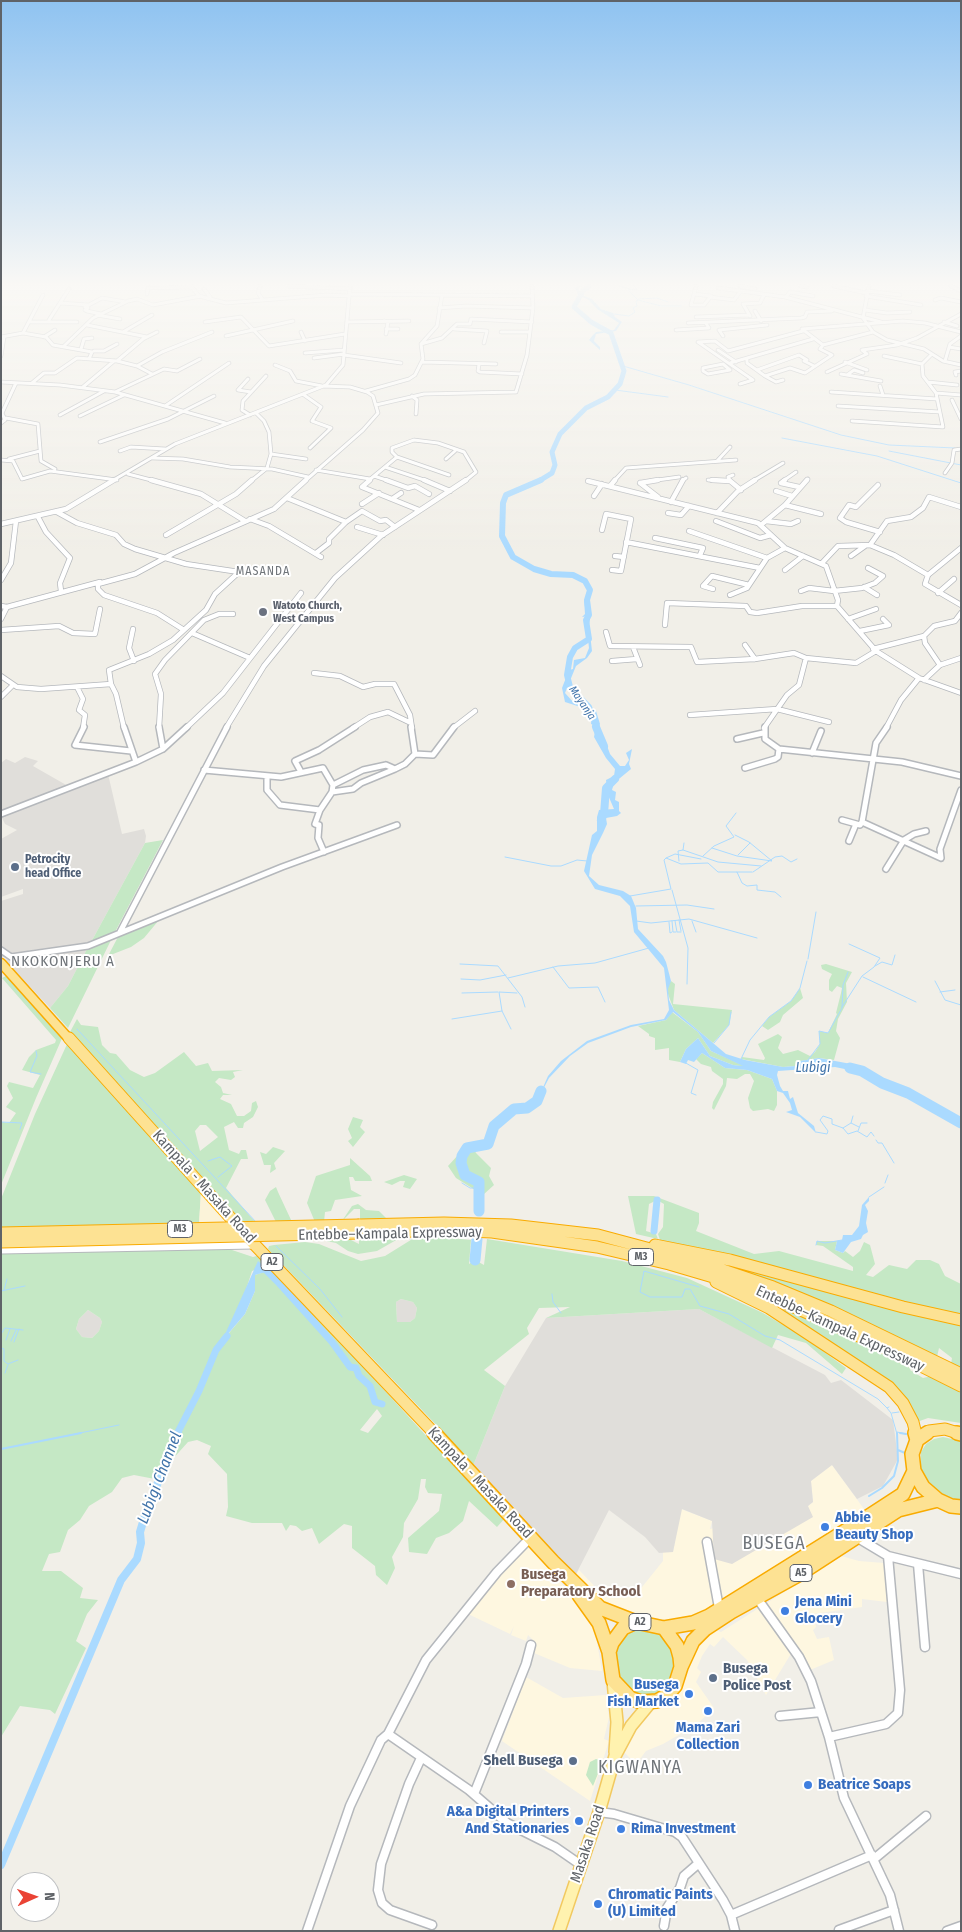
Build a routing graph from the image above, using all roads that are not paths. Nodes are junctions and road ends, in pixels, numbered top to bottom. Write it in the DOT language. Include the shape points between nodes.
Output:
graph roads {
  1 [pos="39,376"];
  2 [pos="94,376"];
  3 [pos="148,376"];
  4 [pos="209,376"];
  5 [pos="266,376"];
  6 [pos="293,376"];
  7 [pos="334,376"];
  8 [pos="412,376"];
  9 [pos="521,376"];
  10 [pos="747,376"];
  11 [pos="765,376"];
  12 [pos="776,376"];
  13 [pos="854,376"];
  14 [pos="924,376"];
  15 [pos="248,379"];
  16 [pos="881,381"];
  17 [pos="1,382"];
  18 [pos="928,382"];
  19 [pos="16,383"];
  20 [pos="31,383"];
  21 [pos="740,384"];
  22 [pos="326,385"];
  23 [pos="957,385"];
  24 [pos="880,386"];
  25 [pos="83,387"];
  26 [pos="104,391"];
  27 [pos="364,391"];
  28 [pos="115,392"];
  29 [pos="251,392"];
  30 [pos="831,392"];
  31 [pos="936,393"];
  32 [pos="124,395"];
  33 [pos="304,395"];
  34 [pos="883,395"];
  35 [pos="961,395"];
  36 [pos="214,396"];
  37 [pos="412,396"];
  38 [pos="937,399"];
  39 [pos="952,400"];
  40 [pos="376,404"];
  41 [pos="165,406"];
  42 [pos="838,406"];
  43 [pos="186,411"];
  44 [pos="940,412"];
  45 [pos="959,412"];
  46 [pos="256,413"];
  47 [pos="60,414"];
  48 [pos="416,414"];
  49 [pos="250,415"];
  50 [pos="80,416"];
  51 [pos="6,418"];
  52 [pos="961,419"];
  53 [pos="852,422"];
  54 [pos="1,423"];
  55 [pos="225,423"];
  56 [pos="100,442"];
  57 [pos="730,447"];
  58 [pos="310,448"];
  59 [pos="961,449"];
  60 [pos="165,450"];
  61 [pos="120,451"];
  62 [pos="455,451"];
  63 [pos="40,452"];
  64 [pos="272,454"];
  65 [pos="21,455"];
  66 [pos="397,456"];
  67 [pos="152,458"];
  68 [pos="8,459"];
  69 [pos="306,459"];
  70 [pos="1,460"];
  71 [pos="446,460"];
  72 [pos="736,460"];
  73 [pos="717,461"];
  74 [pos="14,462"];
  75 [pos="783,463"];
  76 [pos="385,467"];
  77 [pos="267,468"];
  78 [pos="316,470"];
  79 [pos="64,472"];
  80 [pos="796,472"];
  81 [pos="945,473"];
  82 [pos="128,474"];
  83 [pos="449,475"];
  84 [pos="733,475"];
  85 [pos="374,476"];
  86 [pos="308,477"];
  87 [pos="678,477"];
  88 [pos="686,478"];
  89 [pos="370,479"];
  90 [pos="808,479"];
  91 [pos="118,480"];
  92 [pos="708,480"];
  93 [pos="588,481"];
  94 [pos="729,481"];
  95 [pos="602,484"];
  96 [pos="878,485"];
  97 [pos="610,486"];
  98 [pos="800,487"];
  99 [pos="741,490"];
  100 [pos="450,491"];
  101 [pos="776,491"];
  102 [pos="379,493"];
  103 [pos="401,493"];
  104 [pos="429,494"];
  105 [pos="594,496"];
  106 [pos="792,496"];
  107 [pos="287,498"];
  108 [pos="392,499"];
  109 [pos="665,501"];
  110 [pos="671,502"];
  111 [pos="220,504"];
  112 [pos="362,504"];
  113 [pos="785,505"];
  114 [pos="689,506"];
  115 [pos="961,507"];
  116 [pos="419,510"];
  117 [pos="57,512"];
  118 [pos="668,513"];
  119 [pos="717,513"];
  120 [pos="821,514"];
  121 [pos="38,517"];
  122 [pos="248,520"];
  123 [pos="716,520"];
  124 [pos="16,521"];
  125 [pos="766,521"];
  126 [pos="798,521"];
  127 [pos="346,522"];
  128 [pos="1,524"];
  129 [pos="761,525"];
  130 [pos="357,527"];
  131 [pos="395,527"];
  132 [pos="602,530"];
  133 [pos="689,531"];
  134 [pos="880,532"];
  135 [pos="166,535"];
  136 [pos="382,535"];
  137 [pos="771,535"];
  138 [pos="655,538"];
  139 [pos="626,542"];
  140 [pos="868,546"];
  141 [pos="785,548"];
  142 [pos="961,548"];
  143 [pos="316,553"];
  144 [pos="700,555"];
  145 [pos="321,556"];
  146 [pos="615,556"];
  147 [pos="803,556"];
  148 [pos="851,556"];
  149 [pos="624,557"];
  150 [pos="164,558"];
  151 [pos="767,558"];
  152 [pos="822,563"];
  153 [pos="760,568"];
  154 [pos="868,568"];
  155 [pos="612,570"];
  156 [pos="784,570"];
  157 [pos="928,576"];
  158 [pos="954,579"];
  159 [pos="1,580"];
  160 [pos="100,582"];
  161 [pos="749,585"];
  162 [pos="864,587"];
  163 [pos="713,590"];
  164 [pos="801,590"];
  165 [pos="61,591"];
  166 [pos="301,592"];
  167 [pos="834,592"];
  168 [pos="938,593"];
  169 [pos="730,594"];
  170 [pos="877,594"];
  171 [pos="1,606"];
  172 [pos="837,606"];
  173 [pos="961,606"];
  174 [pos="7,607"];
  175 [pos="100,609"];
  176 [pos="876,610"];
  177 [pos="961,612"];
  178 [pos="232,614"];
  179 [pos="1,618"];
  180 [pos="848,619"];
  181 [pos="883,619"];
  182 [pos="665,625"];
  183 [pos="1,630"];
  184 [pos="133,630"];
  185 [pos="184,630"];
  186 [pos="860,631"];
  187 [pos="606,632"];
  188 [pos="192,633"];
  189 [pos="924,636"];
  190 [pos="745,645"];
  191 [pos="633,647"];
  192 [pos="874,650"];
  193 [pos="250,658"];
  194 [pos="806,658"];
  195 [pos="961,658"];
  196 [pos="637,659"];
  197 [pos="755,659"];
  198 [pos="134,660"];
  199 [pos="612,661"];
  200 [pos="640,665"];
  201 [pos="940,665"];
  202 [pos="314,673"];
  203 [pos="1,676"];
  204 [pos="921,679"];
  205 [pos="111,684"];
  206 [pos="13,685"];
  207 [pos="77,687"];
  208 [pos="961,694"];
  209 [pos="1,697"];
  210 [pos="777,709"];
  211 [pos="475,711"];
  212 [pos="690,715"];
  213 [pos="829,722"];
  214 [pos="411,723"];
  215 [pos="821,730"];
  216 [pos="763,733"];
  217 [pos="737,739"];
  218 [pos="163,749"];
  219 [pos="779,749"];
  220 [pos="131,751"];
  221 [pos="812,753"];
  222 [pos="415,754"];
  223 [pos="874,760"];
  224 [pos="136,762"];
  225 [pos="745,768"];
  226 [pos="395,769"];
  227 [pos="204,770"];
  228 [pos="301,772"];
  229 [pos="267,776"];
  230 [pos="961,776"];
  231 [pos="333,784"];
  232 [pos="961,790"];
  233 [pos="332,792"];
  234 [pos="320,810"];
  235 [pos="1,814"];
  236 [pos="842,820"];
  237 [pos="862,822"];
  238 [pos="856,824"];
  239 [pos="397,825"];
  240 [pos="926,831"];
  241 [pos="904,840"];
  242 [pos="849,841"];
  243 [pos="324,852"];
  244 [pos="886,869"];
  245 [pos="120,932"];
  246 [pos="1,950"];
  247 [pos="1,963"];
  248 [pos="67,1035"];
  249 [pos="359,1229"];
  250 [pos="1,1233"];
  251 [pos="598,1235"];
  252 [pos="1,1242"];
  253 [pos="255,1245"];
  254 [pos="1,1250"];
  255 [pos="684,1269"];
  256 [pos="961,1320"];
  257 [pos="961,1374"];
  258 [pos="961,1386"];
  259 [pos="961,1434"];
  260 [pos="918,1440"];
  261 [pos="914,1471"];
  262 [pos="938,1500"];
  263 [pos="961,1507"];
  264 [pos="530,1537"];
  265 [pos="856,1537"];
  266 [pos="707,1542"];
  267 [pos="888,1556"];
  268 [pos="554,1562"];
  269 [pos="918,1564"];
  270 [pos="961,1574"];
  271 [pos="757,1598"];
  272 [pos="719,1608"];
  273 [pos="636,1622"];
  274 [pos="664,1628"];
  275 [pos="531,1645"];
  276 [pos="925,1647"];
  277 [pos="609,1652"];
  278 [pos="681,1667"];
  279 [pos="613,1680"];
  280 [pos="650,1703"];
  281 [pos="820,1712"];
  282 [pos="780,1716"];
  283 [pos="388,1734"];
  284 [pos="829,1737"];
  285 [pos="615,1756"];
  286 [pos="421,1758"];
  287 [pos="474,1794"];
  288 [pos="599,1812"];
  289 [pos="926,1816"];
  290 [pos="873,1857"];
  291 [pos="699,1863"];
  292 [pos="581,1865"];
  293 [pos="894,1910"];
  294 [pos="731,1915"];
  295 [pos="432,1925"];
  296 [pos="664,1926"];
  297 [pos="961,1926"];
  298 [pos="839,1930"];
  299 [pos="307,1931"];
  300 [pos="559,1931"];
  301 [pos="735,1931"];
  302 [pos="899,1931"];
  303 [pos="947,1931"];
  1 -- 20 [label="street"];
  2 -- 25 [label="street"];
  3 -- 28 [label="street"];
  4 -- 41 [label="street"];
  5 -- 29 [label="street"];
  6 -- 22 [label="street" via="296,381"];
  7 -- 22 [label="street"];
  8 -- 27 [label="street"];
  9 -- 37 [label="street" via="516,392 512,394 480,392"];
  10 -- 21 [label="street" via="752,380"];
  11 -- 12 [label="street" via="776,382 782,380"];
  13 -- 16 [label="street"];
  14 -- 18 [label="street"];
  15 -- 29 [label="street" via="238,390"];
  17 -- 19 [label="street"];
  18 -- 23 [label="street"];
  18 -- 31 [label="street"];
  19 -- 20 [label="street"];
  19 -- 51 [label="street" via="2,413"];
  20 -- 25 [label="street"];
  22 -- 27 [label="street"];
  22 -- 33 [label="street"];
  24 -- 34 [label="street"];
  25 -- 26 [label="street"];
  26 -- 28 [label="street"];
  26 -- 47 [label="street"];
  27 -- 40 [label="street" via="373,396"];
  28 -- 32 [label="street"];
  29 -- 49 [label="street" via="241,406"];
  30 -- 34 [label="street"];
  31 -- 35 [label="street"];
  31 -- 38 [label="street"];
  32 -- 41 [label="street"];
  32 -- 50 [label="street"];
  33 -- 46 [label="street"];
  33 -- 58 [label="street" via="321,407 312,421 331,428"];
  34 -- 38 [label="street"];
  36 -- 43 [label="street"];
  37 -- 40 [label="street"];
  37 -- 48 [label="street" via="417,400"];
  38 -- 44 [label="street"];
  39 -- 45 [label="street"];
  40 -- 78 [label="street" via="379,411 376,418"];
  41 -- 43 [label="street"];
  42 -- 44 [label="street"];
  43 -- 55 [label="street"];
  43 -- 56 [label="street"];
  44 -- 53 [label="street" via="943,427"];
  45 -- 52 [label="street"];
  46 -- 49 [label="street"];
  46 -- 64 [label="street" via="268,427"];
  49 -- 55 [label="street"];
  51 -- 54 [label="street"];
  51 -- 63 [label="street" via="38,424"];
  55 -- 60 [label="street"];
  57 -- 73 [label="street"];
  59 -- 81 [label="street" via="954,450 952,463"];
  60 -- 61 [label="street" via="131,448"];
  60 -- 67 [label="street"];
  62 -- 66 [label="street" via="438,442 414,440 394,446 392,452"];
  62 -- 71 [label="street"];
  62 -- 100 [label="street" via="464,452 476,471"];
  63 -- 65 [label="street"];
  63 -- 79 [label="street" via="45,466"];
  64 -- 69 [label="street"];
  64 -- 77 [label="street"];
  65 -- 68 [label="street"];
  65 -- 74 [label="street"];
  66 -- 76 [label="street"];
  66 -- 83 [label="street"];
  67 -- 77 [label="street"];
  67 -- 82 [label="street"];
  68 -- 70 [label="street"];
  68 -- 74 [label="street"];
  72 -- 73 [label="street"];
  73 -- 97 [label="street" via="626,468"];
  74 -- 79 [label="street" via="22,479 50,471"];
  75 -- 99 [label="street"];
  76 -- 85 [label="street"];
  76 -- 100 [label="street"];
  77 -- 86 [label="street"];
  77 -- 111 [label="street"];
  78 -- 86 [label="street"];
  78 -- 89 [label="street"];
  79 -- 91 [label="street"];
  80 -- 98 [label="street" via="781,483"];
  82 -- 91 [label="street"];
  82 -- 111 [label="street" via="190,489"];
  84 -- 94 [label="street" via="728,477"];
  85 -- 89 [label="street"];
  85 -- 104 [label="street" via="408,488 415,486"];
  86 -- 107 [label="street"];
  87 -- 109 [label="street" via="640,483"];
  88 -- 110 [label="street"];
  89 -- 102 [label="street" via="362,487"];
  90 -- 98 [label="street"];
  91 -- 117 [label="street"];
  92 -- 94 [label="street"];
  93 -- 95 [label="street"];
  94 -- 99 [label="street"];
  95 -- 97 [label="street"];
  95 -- 105 [label="street"];
  96 -- 134 [label="street" via="856,507 849,505 840,518"];
  97 -- 109 [label="street"];
  98 -- 106 [label="street"];
  99 -- 119 [label="street"];
  100 -- 116 [label="street"];
  101 -- 106 [label="street"];
  102 -- 108 [label="street"];
  102 -- 112 [label="street"];
  103 -- 108 [label="street"];
  106 -- 113 [label="street"];
  107 -- 122 [label="street" via="274,509"];
  107 -- 127 [label="street"];
  108 -- 116 [label="street"];
  109 -- 110 [label="street"];
  110 -- 114 [label="street"];
  111 -- 122 [label="street"];
  111 -- 135 [label="street"];
  113 -- 120 [label="street"];
  113 -- 125 [label="street"];
  114 -- 118 [label="street" via="681,516"];
  114 -- 119 [label="street"];
  115 -- 134 [label="street" via="929,497 923,508 912,517 891,519"];
  116 -- 131 [label="street"];
  117 -- 121 [label="street"];
  117 -- 150 [label="street" via="77,523 116,536 135,550"];
  119 -- 129 [label="street"];
  121 -- 124 [label="street"];
  121 -- 165 [label="street" via="46,532 70,558 60,582"];
  122 -- 143 [label="street" via="269,526"];
  122 -- 150 [label="street"];
  123 -- 137 [label="street" via="760,538"];
  124 -- 128 [label="street"];
  124 -- 159 [label="street" via="11,563"];
  125 -- 126 [label="street" via="791,524"];
  125 -- 129 [label="street"];
  127 -- 131 [label="street" via="363,511"];
  127 -- 143 [label="street"];
  129 -- 137 [label="street"];
  130 -- 136 [label="street"];
  131 -- 136 [label="street"];
  132 -- 139 [label="street" via="606,514 631,518"];
  133 -- 151 [label="street"];
  134 -- 140 [label="street"];
  136 -- 227 [label="street" via="335,578 264,666"];
  137 -- 141 [label="street"];
  138 -- 144 [label="street" via="703,548"];
  139 -- 144 [label="street"];
  139 -- 149 [label="street"];
  140 -- 148 [label="street"];
  140 -- 152 [label="street" via="838,546"];
  140 -- 157 [label="street" via="894,555"];
  141 -- 147 [label="street"];
  141 -- 151 [label="street"];
  142 -- 157 [label="street"];
  143 -- 145 [label="street"];
  144 -- 153 [label="street"];
  146 -- 149 [label="street"];
  147 -- 152 [label="street"];
  147 -- 156 [label="street"];
  149 -- 155 [label="street" via="621,571"];
  150 -- 160 [label="street" via="135,574"];
  150 -- 185 [label="street" via="239,572"];
  151 -- 153 [label="street"];
  152 -- 167 [label="street"];
  153 -- 161 [label="street"];
  154 -- 162 [label="street" via="883,576"];
  157 -- 168 [label="street" via="926,584"];
  158 -- 168 [label="street"];
  160 -- 165 [label="street"];
  160 -- 185 [label="street" via="98,589 104,595 156,613"];
  161 -- 163 [label="street" via="712,576 703,586"];
  161 -- 169 [label="street" via="741,592"];
  162 -- 167 [label="street"];
  162 -- 170 [label="street"];
  164 -- 167 [label="street"];
  165 -- 174 [label="street"];
  166 -- 193 [label="street"];
  167 -- 172 [label="street"];
  168 -- 173 [label="street"];
  171 -- 174 [label="street"];
  172 -- 180 [label="street"];
  172 -- 182 [label="street" via="802,606 757,613 750,612 746,606 668,603"];
  174 -- 179 [label="street"];
  175 -- 183 [label="street" via="95,634 73,633 59,626"];
  176 -- 180 [label="street"];
  177 -- 189 [label="street" via="955,621 934,626"];
  178 -- 188 [label="street" via="210,616"];
  180 -- 186 [label="street"];
  181 -- 186 [label="street" via="889,625"];
  184 -- 198 [label="street" via="129,648"];
  185 -- 198 [label="street" via="173,640"];
  186 -- 192 [label="street"];
  187 -- 191 [label="street" via="610,646"];
  188 -- 193 [label="street"];
  188 -- 218 [label="street" via="155,674 161,694 159,730"];
  189 -- 192 [label="street"];
  189 -- 201 [label="street" via="925,644"];
  190 -- 197 [label="street"];
  191 -- 196 [label="street"];
  191 -- 197 [label="street" via="691,647 697,662"];
  192 -- 194 [label="street" via="856,663"];
  192 -- 204 [label="street"];
  193 -- 218 [label="street" via="223,693"];
  194 -- 197 [label="street" via="794,653"];
  194 -- 210 [label="street" via="799,685"];
  195 -- 201 [label="street"];
  196 -- 199 [label="street"];
  196 -- 200 [label="street"];
  198 -- 205 [label="street" via="109,670"];
  201 -- 204 [label="street"];
  202 -- 214 [label="street" via="340,676 363,687 394,684"];
  203 -- 206 [label="street"];
  204 -- 208 [label="street"];
  204 -- 223 [label="street" via="901,700 876,743"];
  205 -- 207 [label="street"];
  205 -- 220 [label="street"];
  206 -- 207 [label="street" via="41,689"];
  206 -- 209 [label="street"];
  207 -- 220 [label="street" via="83,699 79,710 85,715 85,724 74,744"];
  210 -- 212 [label="street"];
  210 -- 213 [label="street"];
  210 -- 216 [label="street"];
  211 -- 222 [label="street" via="456,724 434,755"];
  214 -- 222 [label="street"];
  214 -- 228 [label="street" via="388,712 370,717 319,750 295,761"];
  215 -- 221 [label="street"];
  216 -- 217 [label="street"];
  216 -- 219 [label="street" via="766,742"];
  218 -- 224 [label="street"];
  219 -- 221 [label="street"];
  219 -- 225 [label="street" via="775,759"];
  220 -- 224 [label="street"];
  221 -- 223 [label="street"];
  222 -- 226 [label="street"];
  223 -- 230 [label="street" via="902,762"];
  223 -- 237 [label="street"];
  224 -- 235 [label="street"];
  226 -- 231 [label="street" via="386,765 363,770"];
  226 -- 233 [label="street" via="353,789"];
  227 -- 229 [label="street"];
  227 -- 245 [label="street"];
  228 -- 229 [label="street" via="281,777"];
  228 -- 231 [label="street" via="322,768"];
  229 -- 234 [label="street" via="266,790 280,805"];
  231 -- 233 [label="street"];
  232 -- 241 [label="street" via="940,849 941,858"];
  233 -- 234 [label="street"];
  234 -- 243 [label="street" via="315,824 319,825 318,838"];
  236 -- 238 [label="street"];
  237 -- 238 [label="street"];
  237 -- 241 [label="street"];
  238 -- 242 [label="street"];
  239 -- 243 [label="street"];
  240 -- 241 [label="street"];
  241 -- 244 [label="street"];
  243 -- 245 [label="street"];
  245 -- 246 [label="street" via="88,946 11,958"];
  247 -- 248 [label="highway, Kampala - Masaka Road / A2"];
  248 -- 253 [label="highway, Kampala - Masaka Road / A2"];
  249 -- 250 [label="highway, Entebbe–Kampala Expressway / M3, bridge"];
  249 -- 251 [label="highway, Entebbe–Kampala Expressway / M3" via="444,1223 511,1225"];
  249 -- 252 [label="highway, Entebbe–Kampala Expressway / M3, bridge"];
  249 -- 255 [label="highway, Entebbe–Kampala Expressway / M3" via="492,1232 598,1247"];
  251 -- 256 [label="highway" via="730,1260"];
  251 -- 257 [label="highway, Entebbe–Kampala Expressway" via="699,1262 773,1287 831,1311"];
  253 -- 254 [label="street"];
  253 -- 264 [label="highway, Kampala - Masaka Road / A2"];
  255 -- 258 [label="highway, Entebbe–Kampala Expressway" via="754,1288"];
  255 -- 260 [label="highway" via="769,1308 889,1387 903,1403"];
  259 -- 260 [label="highway" via="937,1429"];
  260 -- 261 [label="highway, A5" via="912,1454"];
  261 -- 262 [label="highway" via="923,1488"];
  261 -- 272 [label="highway, A5" via="903,1494"];
  262 -- 263 [label="highway"];
  262 -- 265 [label="highway, A5" via="898,1510"];
  264 -- 268 [label="highway, Kampala - Masaka Road / A2"];
  264 -- 283 [label="street" via="497,1572 426,1660"];
  265 -- 267 [label="street"];
  265 -- 271 [label="highway, A5"];
  266 -- 272 [label="street"];
  267 -- 269 [label="street"];
  267 -- 284 [label="street" via="900,1690 898,1713 886,1724"];
  268 -- 273 [label="highway, A2" via="600,1608"];
  268 -- 277 [label="highway, A2" via="599,1623"];
  269 -- 270 [label="street"];
  269 -- 276 [label="street"];
  271 -- 278 [label="highway, A5" via="705,1629 693,1640"];
  271 -- 281 [label="street" via="799,1657 811,1681"];
  272 -- 274 [label="highway, A5" via="693,1623"];
  273 -- 274 [label="highway, A2"];
  273 -- 277 [label="highway, A2" via="623,1628"];
  274 -- 278 [label="highway, A2" via="677,1646"];
  275 -- 287 [label="street"];
  277 -- 279 [label="highway, A2"];
  278 -- 280 [label="highway, A2" via="675,1686 667,1695"];
  279 -- 280 [label="highway" via="630,1698"];
  279 -- 285 [label="main road, A2" via="618,1722"];
  280 -- 285 [label="main road, A2" via="631,1726"];
  281 -- 282 [label="street"];
  281 -- 284 [label="street"];
  283 -- 286 [label="street"];
  283 -- 299 [label="street" via="381,1740 350,1806"];
  284 -- 290 [label="street" via="844,1798"];
  285 -- 288 [label="main road, Masaka Road / A2"];
  286 -- 287 [label="street"];
  286 -- 295 [label="street" via="381,1864 378,1890 382,1903 390,1910"];
  287 -- 292 [label="street" via="507,1823 555,1847"];
  288 -- 291 [label="street" via="682,1836"];
  288 -- 292 [label="main road, Masaka Road / A2"];
  289 -- 290 [label="street"];
  290 -- 293 [label="street"];
  290 -- 294 [label="street"];
  291 -- 294 [label="street"];
  291 -- 296 [label="street" via="684,1876 667,1908"];
  292 -- 300 [label="main road, Masaka Road / A2"];
  293 -- 298 [label="street"];
  293 -- 302 [label="street"];
  294 -- 301 [label="street"];
  297 -- 303 [label="street"];
}
